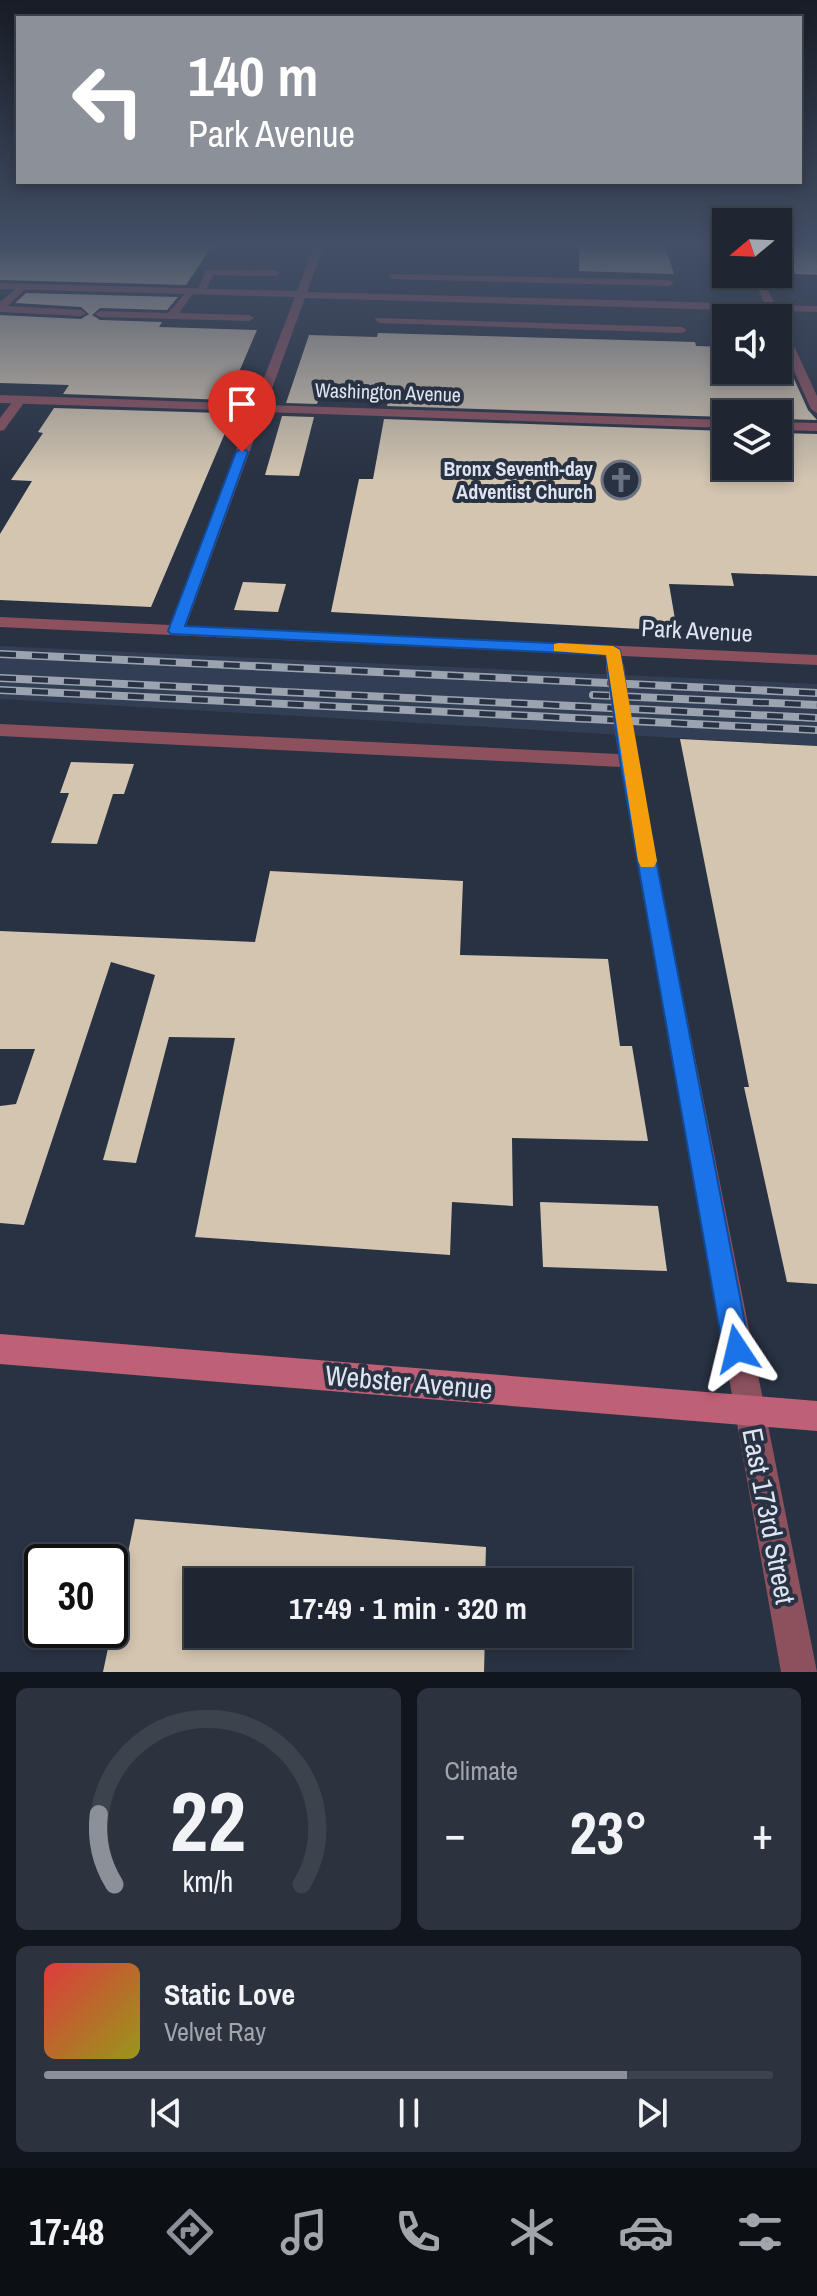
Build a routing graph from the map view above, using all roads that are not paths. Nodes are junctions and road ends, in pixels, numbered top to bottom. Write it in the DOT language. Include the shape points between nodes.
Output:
graph roads {
  1 [pos="290,324"];
  2 [pos="500,324"];
  3 [pos="529,325"];
  4 [pos="682,330"];
  5 [pos="792,354"];
  6 [pos="0,399"];
  7 [pos="20,400"];
  8 [pos="258,408"];
  9 [pos="817,409"];
  10 [pos="712,424"];
  11 [pos="792,426"];
  12 [pos="0,427"];
  13 [pos="817,427"];
  14 [pos="0,622"];
  15 [pos="176,631"];
  16 [pos="614,659"];
  17 [pos="817,660"];
  18 [pos="0,730"];
  19 [pos="628,753"];
  20 [pos="0,1349"];
  21 [pos="748,1410"];
  22 [pos="817,1416"];
  23 [pos="799,1672"];
  1 -- 8 [label="street"];
  2 -- 3 [label="street"];
  3 -- 4 [label="street"];
  5 -- 9 [label="street"];
  6 -- 7 [label="street, Washington Avenue"];
  7 -- 8 [label="street, Washington Avenue"];
  7 -- 12 [label="street"];
  8 -- 10 [label="street, Washington Avenue"];
  8 -- 15 [label="street"];
  11 -- 13 [label="street"];
  14 -- 15 [label="street, Park Avenue"];
  15 -- 16 [label="street, Park Avenue"];
  16 -- 17 [label="street, Park Avenue"];
  16 -- 19 [label="street, East 173rd Street, bridge"];
  18 -- 19 [label="street"];
  19 -- 21 [label="street, East 173rd Street"];
  20 -- 21 [label="main road, Webster Avenue"];
  21 -- 22 [label="main road, Webster Avenue"];
  21 -- 23 [label="street, East 173rd Street"];
}
